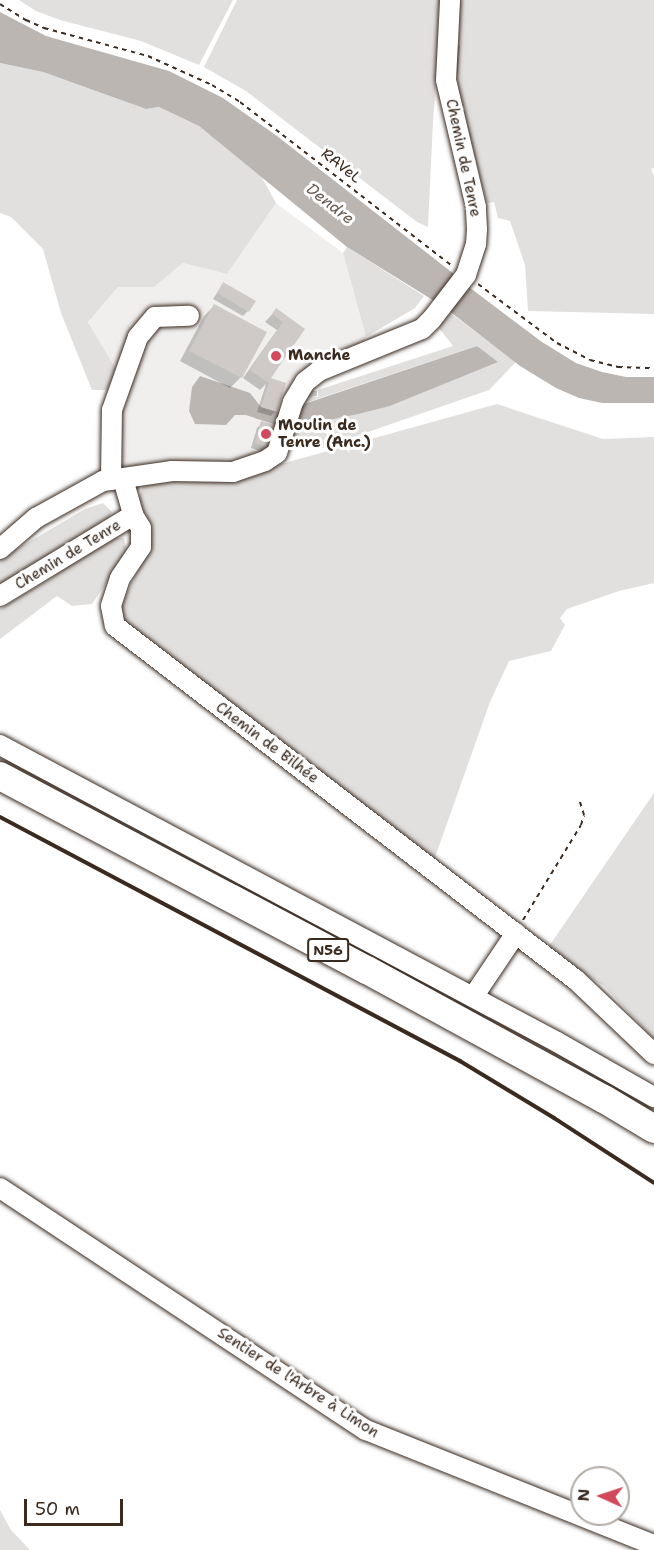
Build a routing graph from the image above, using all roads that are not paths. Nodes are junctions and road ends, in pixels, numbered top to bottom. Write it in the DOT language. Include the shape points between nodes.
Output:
graph roads {
  1 [pos="450,0"];
  2 [pos="189,316"];
  3 [pos="117,479"];
  4 [pos="133,515"];
  5 [pos="0,549"];
  6 [pos="0,596"];
  7 [pos="0,745"];
  8 [pos="0,776"];
  9 [pos="516,933"];
  10 [pos="473,997"];
  11 [pos="654,1054"];
  12 [pos="654,1097"];
  13 [pos="654,1129"];
  14 [pos="0,1188"];
  15 [pos="654,1545"];
  1 -- 3 [label="street, Chemin de Tenre" via="446,80 476,207 476,244 464,278 422,329 319,370 301,386 292,402 277,453 256,466 233,472 172,471"];
  2 -- 3 [label="street" via="155,317 138,337 112,411"];
  3 -- 4 [label="street, Chemin de Tenre"];
  3 -- 5 [label="street, Chemin de Tenre" via="103,480 36,518"];
  4 -- 6 [label="street, Chemin de Tenre"];
  4 -- 9 [label="street, Chemin de Bilhée" via="141,528 141,547 120,578 111,606 115,626"];
  7 -- 10 [label="street"];
  8 -- 13 [label="highway, N56" via="377,976"];
  9 -- 10 [label="street"];
  9 -- 11 [label="street, Chemin de Bilhée" via="576,980"];
  10 -- 12 [label="street"];
  14 -- 15 [label="street, Sentier de l'Arbre à Limon" via="366,1430"];
}
